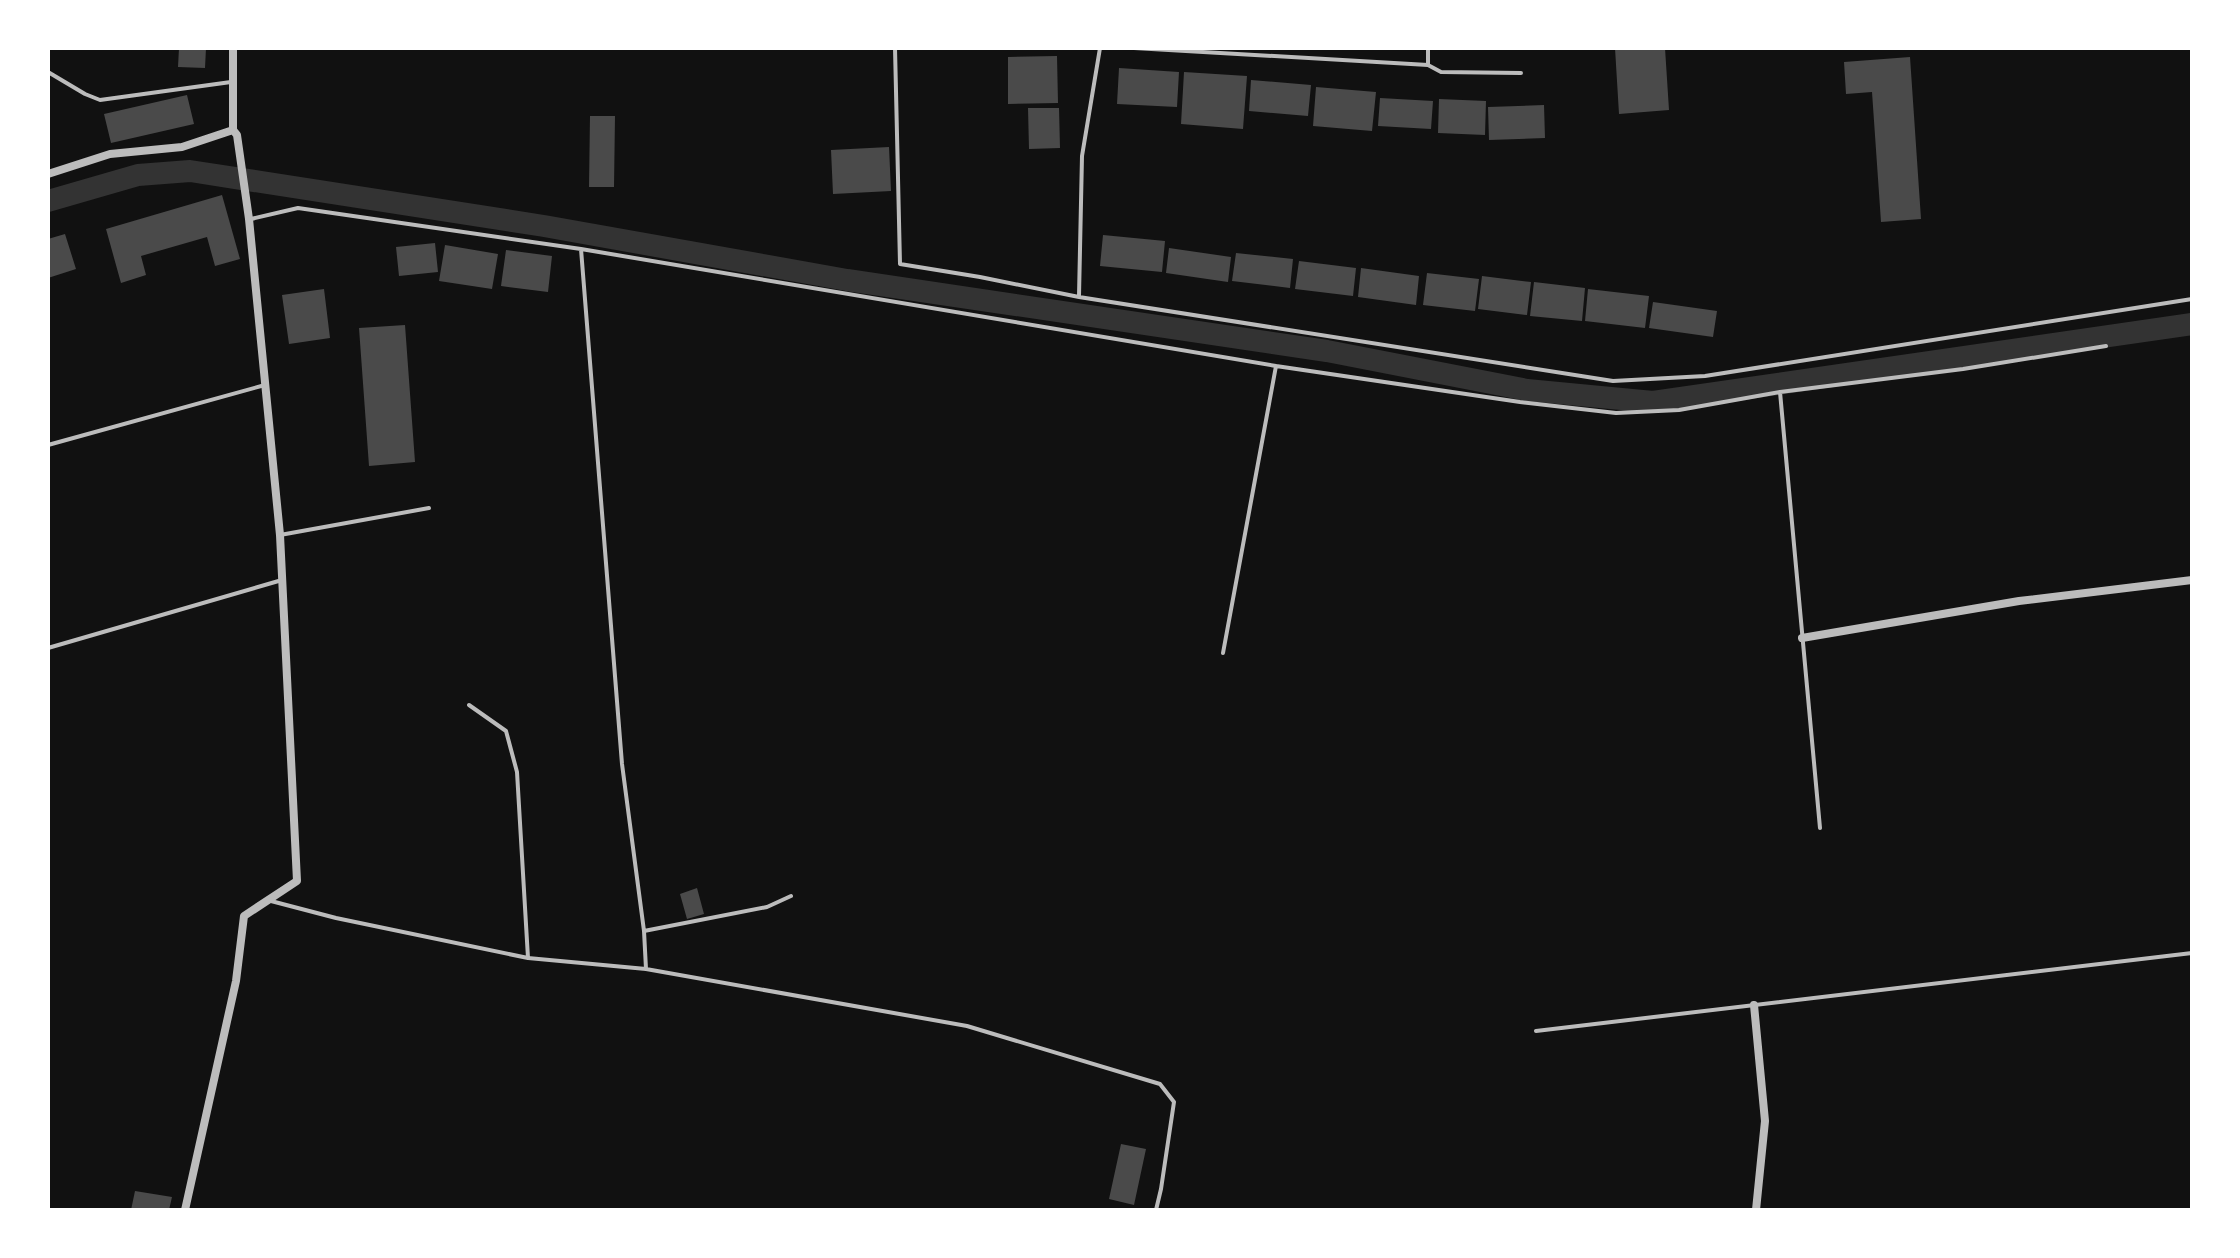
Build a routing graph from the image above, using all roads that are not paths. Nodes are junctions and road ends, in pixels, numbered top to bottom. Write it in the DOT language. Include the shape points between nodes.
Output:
graph roads {
  1 [pos="233,48"];
  2 [pos="895,48"];
  3 [pos="1100,48"];
  4 [pos="1134,48"];
  5 [pos="1428,48"];
  6 [pos="1236,51"];
  7 [pos="1428,65"];
  8 [pos="48,72"];
  9 [pos="1521,73"];
  10 [pos="231,82"];
  11 [pos="235,133"];
  12 [pos="48,174"];
  13 [pos="249,219"];
  14 [pos="581,249"];
  15 [pos="1079,297"];
  16 [pos="2192,299"];
  17 [pos="2106,346"];
  18 [pos="1276,366"];
  19 [pos="265,385"];
  20 [pos="1780,392"];
  21 [pos="48,445"];
  22 [pos="429,508"];
  23 [pos="280,535"];
  24 [pos="282,580"];
  25 [pos="2192,580"];
  26 [pos="1802,638"];
  27 [pos="48,648"];
  28 [pos="1223,653"];
  29 [pos="469,705"];
  30 [pos="1820,828"];
  31 [pos="791,896"];
  32 [pos="267,901"];
  33 [pos="644,931"];
  34 [pos="2192,953"];
  35 [pos="528,958"];
  36 [pos="646,969"];
  37 [pos="1754,1005"];
  38 [pos="1536,1031"];
  39 [pos="185,1210"];
  40 [pos="1156,1210"];
  41 [pos="1756,1210"];
  1 -- 10 [label="street"];
  2 -- 15 [label="lane" via="900,264"];
  3 -- 15 [label="lane" via="1082,156"];
  4 -- 6 [label="lane"];
  5 -- 7 [label="lane"];
  6 -- 7 [label="lane"];
  7 -- 9 [label="lane" via="1441,72"];
  8 -- 10 [label="lane" via="100,100"];
  10 -- 11 [label="street"];
  11 -- 12 [label="street" via="182,147 110,154"];
  11 -- 13 [label="street"];
  13 -- 14 [label="lane" via="298,208"];
  13 -- 19 [label="street"];
  14 -- 18 [label="lane"];
  14 -- 33 [label="lane" via="622,764"];
  15 -- 16 [label="lane" via="1613,381 1705,376"];
  17 -- 20 [label="lane"];
  18 -- 20 [label="lane" via="1616,413 1679,410"];
  18 -- 28 [label="lane"];
  19 -- 21 [label="lane"];
  19 -- 23 [label="street"];
  20 -- 26 [label="lane"];
  22 -- 23 [label="lane"];
  23 -- 24 [label="street"];
  24 -- 27 [label="lane"];
  24 -- 32 [label="street" via="297,881"];
  25 -- 26 [label="street" via="2019,601"];
  26 -- 30 [label="lane"];
  29 -- 35 [label="lane" via="506,731 517,772"];
  31 -- 33 [label="lane" via="767,907"];
  32 -- 35 [label="lane"];
  32 -- 39 [label="street" via="244,916 236,981"];
  33 -- 36 [label="lane"];
  34 -- 37 [label="lane"];
  35 -- 36 [label="lane"];
  36 -- 40 [label="lane" via="967,1026 1160,1084 1174,1102"];
  37 -- 38 [label="lane"];
  37 -- 41 [label="street" via="1765,1121"];
}
